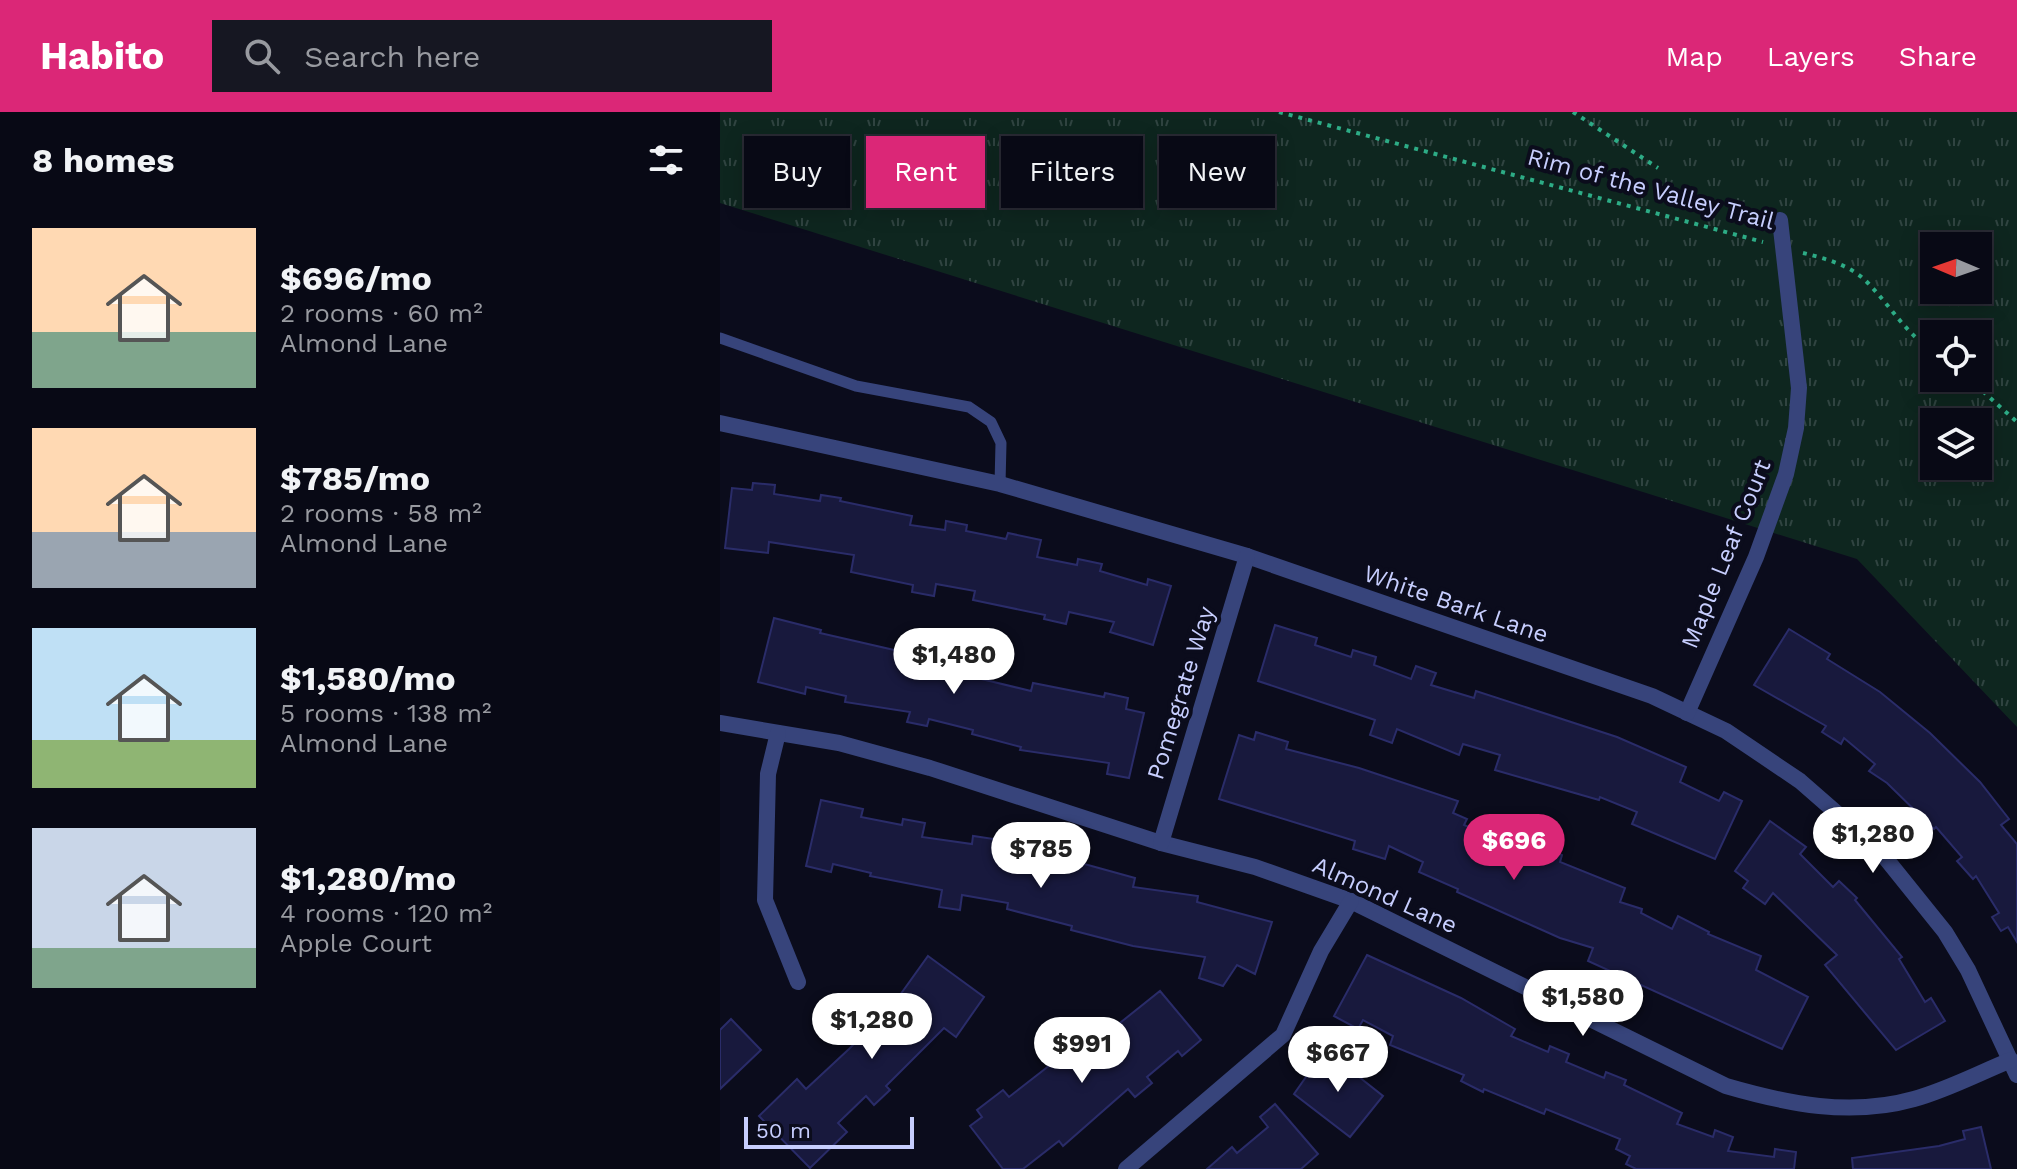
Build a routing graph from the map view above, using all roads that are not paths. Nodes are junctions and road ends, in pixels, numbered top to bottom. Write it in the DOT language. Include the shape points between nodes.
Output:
graph roads {
  1 [pos="1780,220"];
  2 [pos="720,338"];
  3 [pos="720,423"];
  4 [pos="1000,484"];
  5 [pos="1247,556"];
  6 [pos="1687,713"];
  7 [pos="720,723"];
  8 [pos="778,733"];
  9 [pos="1161,843"];
  10 [pos="1351,901"];
  11 [pos="798,982"];
  12 [pos="2014,1067"];
  13 [pos="1126,1169"];
  1 -- 6 [label="street, Maple Leaf Court" via="1799,388 1796,428 1786,474 1756,557"];
  2 -- 4 [label="lane" via="856,386 969,407 991,422 1001,443"];
  3 -- 4 [label="street, White Bark Lane"];
  4 -- 5 [label="street, White Bark Lane"];
  5 -- 6 [label="street, White Bark Lane" via="1652,696"];
  5 -- 9 [label="street, Pomegrate Way"];
  6 -- 12 [label="street, White Bark Lane" via="1726,731 1800,781 1879,850 1945,932"];
  7 -- 8 [label="street, Almond Lane"];
  8 -- 9 [label="street, Almond Lane" via="930,768"];
  8 -- 11 [label="street" via="768,774 765,900"];
  9 -- 10 [label="street, Almond Lane" via="1255,867"];
  10 -- 12 [label="street, Almond Lane" via="1726,1086 1790,1105 1848,1109 1914,1100"];
  10 -- 13 [label="street" via="1321,951 1283,1035"];
}
